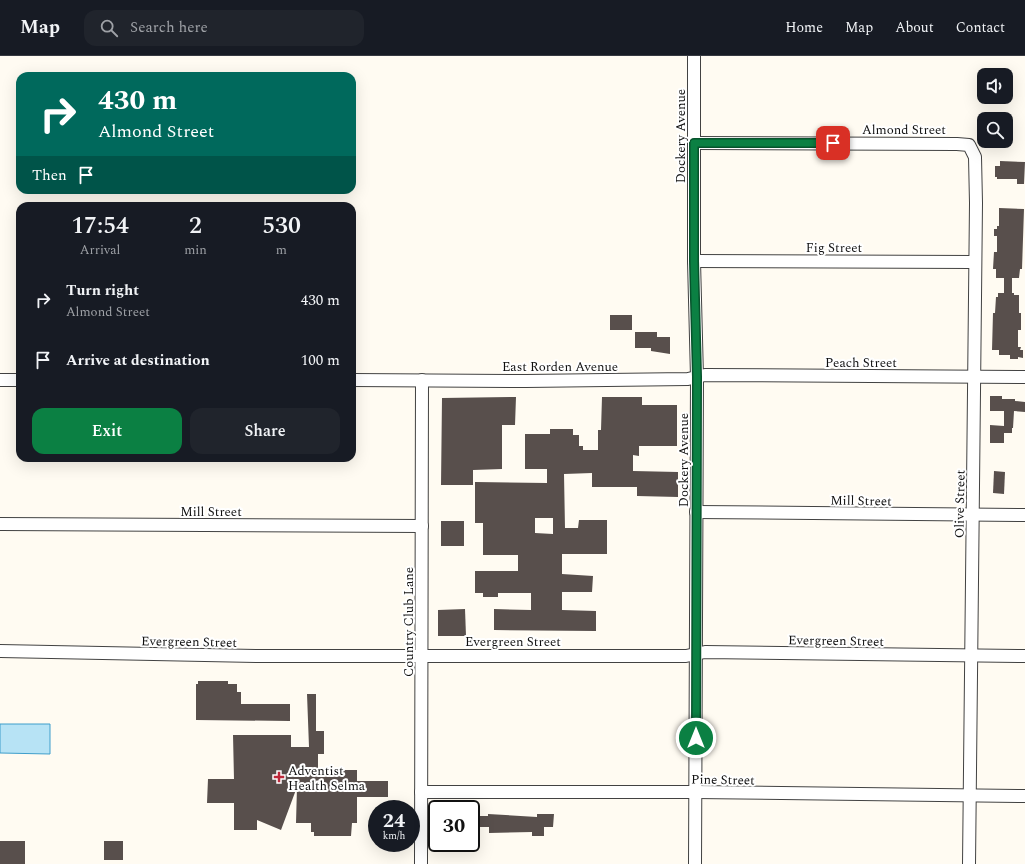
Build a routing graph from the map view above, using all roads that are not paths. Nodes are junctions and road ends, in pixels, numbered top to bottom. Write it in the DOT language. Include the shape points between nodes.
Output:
graph roads {
  1 [pos="694,56"];
  2 [pos="694,143"];
  3 [pos="969,145"];
  4 [pos="694,261"];
  5 [pos="974,262"];
  6 [pos="973,376"];
  7 [pos="697,377"];
  8 [pos="1025,377"];
  9 [pos="0,380"];
  10 [pos="16,380"];
  11 [pos="356,380"];
  12 [pos="422,380"];
  13 [pos="696,512"];
  14 [pos="972,515"];
  15 [pos="1025,515"];
  16 [pos="0,524"];
  17 [pos="422,526"];
  18 [pos="0,651"];
  19 [pos="696,654"];
  20 [pos="422,655"];
  21 [pos="970,655"];
  22 [pos="1025,656"];
  23 [pos="421,792"];
  24 [pos="696,792"];
  25 [pos="970,796"];
  26 [pos="1025,796"];
  27 [pos="421,864"];
  28 [pos="695,864"];
  29 [pos="969,864"];
  1 -- 2 [label="street, Dockery Avenue"];
  2 -- 3 [label="street, Almond Street"];
  2 -- 4 [label="street, Dockery Avenue"];
  3 -- 5 [label="street, Olive Street" via="975,157"];
  4 -- 5 [label="street, Fig Street"];
  4 -- 7 [label="street, Dockery Avenue"];
  5 -- 6 [label="street, Olive Street"];
  6 -- 7 [label="street, Peach Street"];
  6 -- 8 [label="street, Peach Street"];
  6 -- 14 [label="street, Olive Street"];
  7 -- 12 [label="street, East Rorden Avenue"];
  7 -- 13 [label="street, Dockery Avenue"];
  9 -- 10 [label="street"];
  11 -- 12 [label="street, East Rorden Avenue"];
  12 -- 17 [label="street, Country Club Lane"];
  13 -- 14 [label="street, Mill Street"];
  13 -- 19 [label="street, Dockery Avenue"];
  14 -- 15 [label="street, Mill Street"];
  14 -- 21 [label="street, Olive Street"];
  16 -- 17 [label="street, Mill Street"];
  17 -- 20 [label="street, Country Club Lane"];
  18 -- 20 [label="street, Evergreen Street" via="256,656"];
  19 -- 20 [label="street, Evergreen Street"];
  19 -- 21 [label="street, Evergreen Street" via="705,652"];
  19 -- 24 [label="street, Dockery Avenue"];
  20 -- 23 [label="street, Country Club Lane"];
  21 -- 22 [label="street, Evergreen Street"];
  21 -- 25 [label="street, Olive Street"];
  23 -- 24 [label="street, Pine Street"];
  23 -- 27 [label="street, Country Club Lane"];
  24 -- 25 [label="street, Pine Street"];
  24 -- 28 [label="street, Dockery Avenue"];
  25 -- 26 [label="street, Pine Street"];
  25 -- 29 [label="street, Olive Street"];
}
